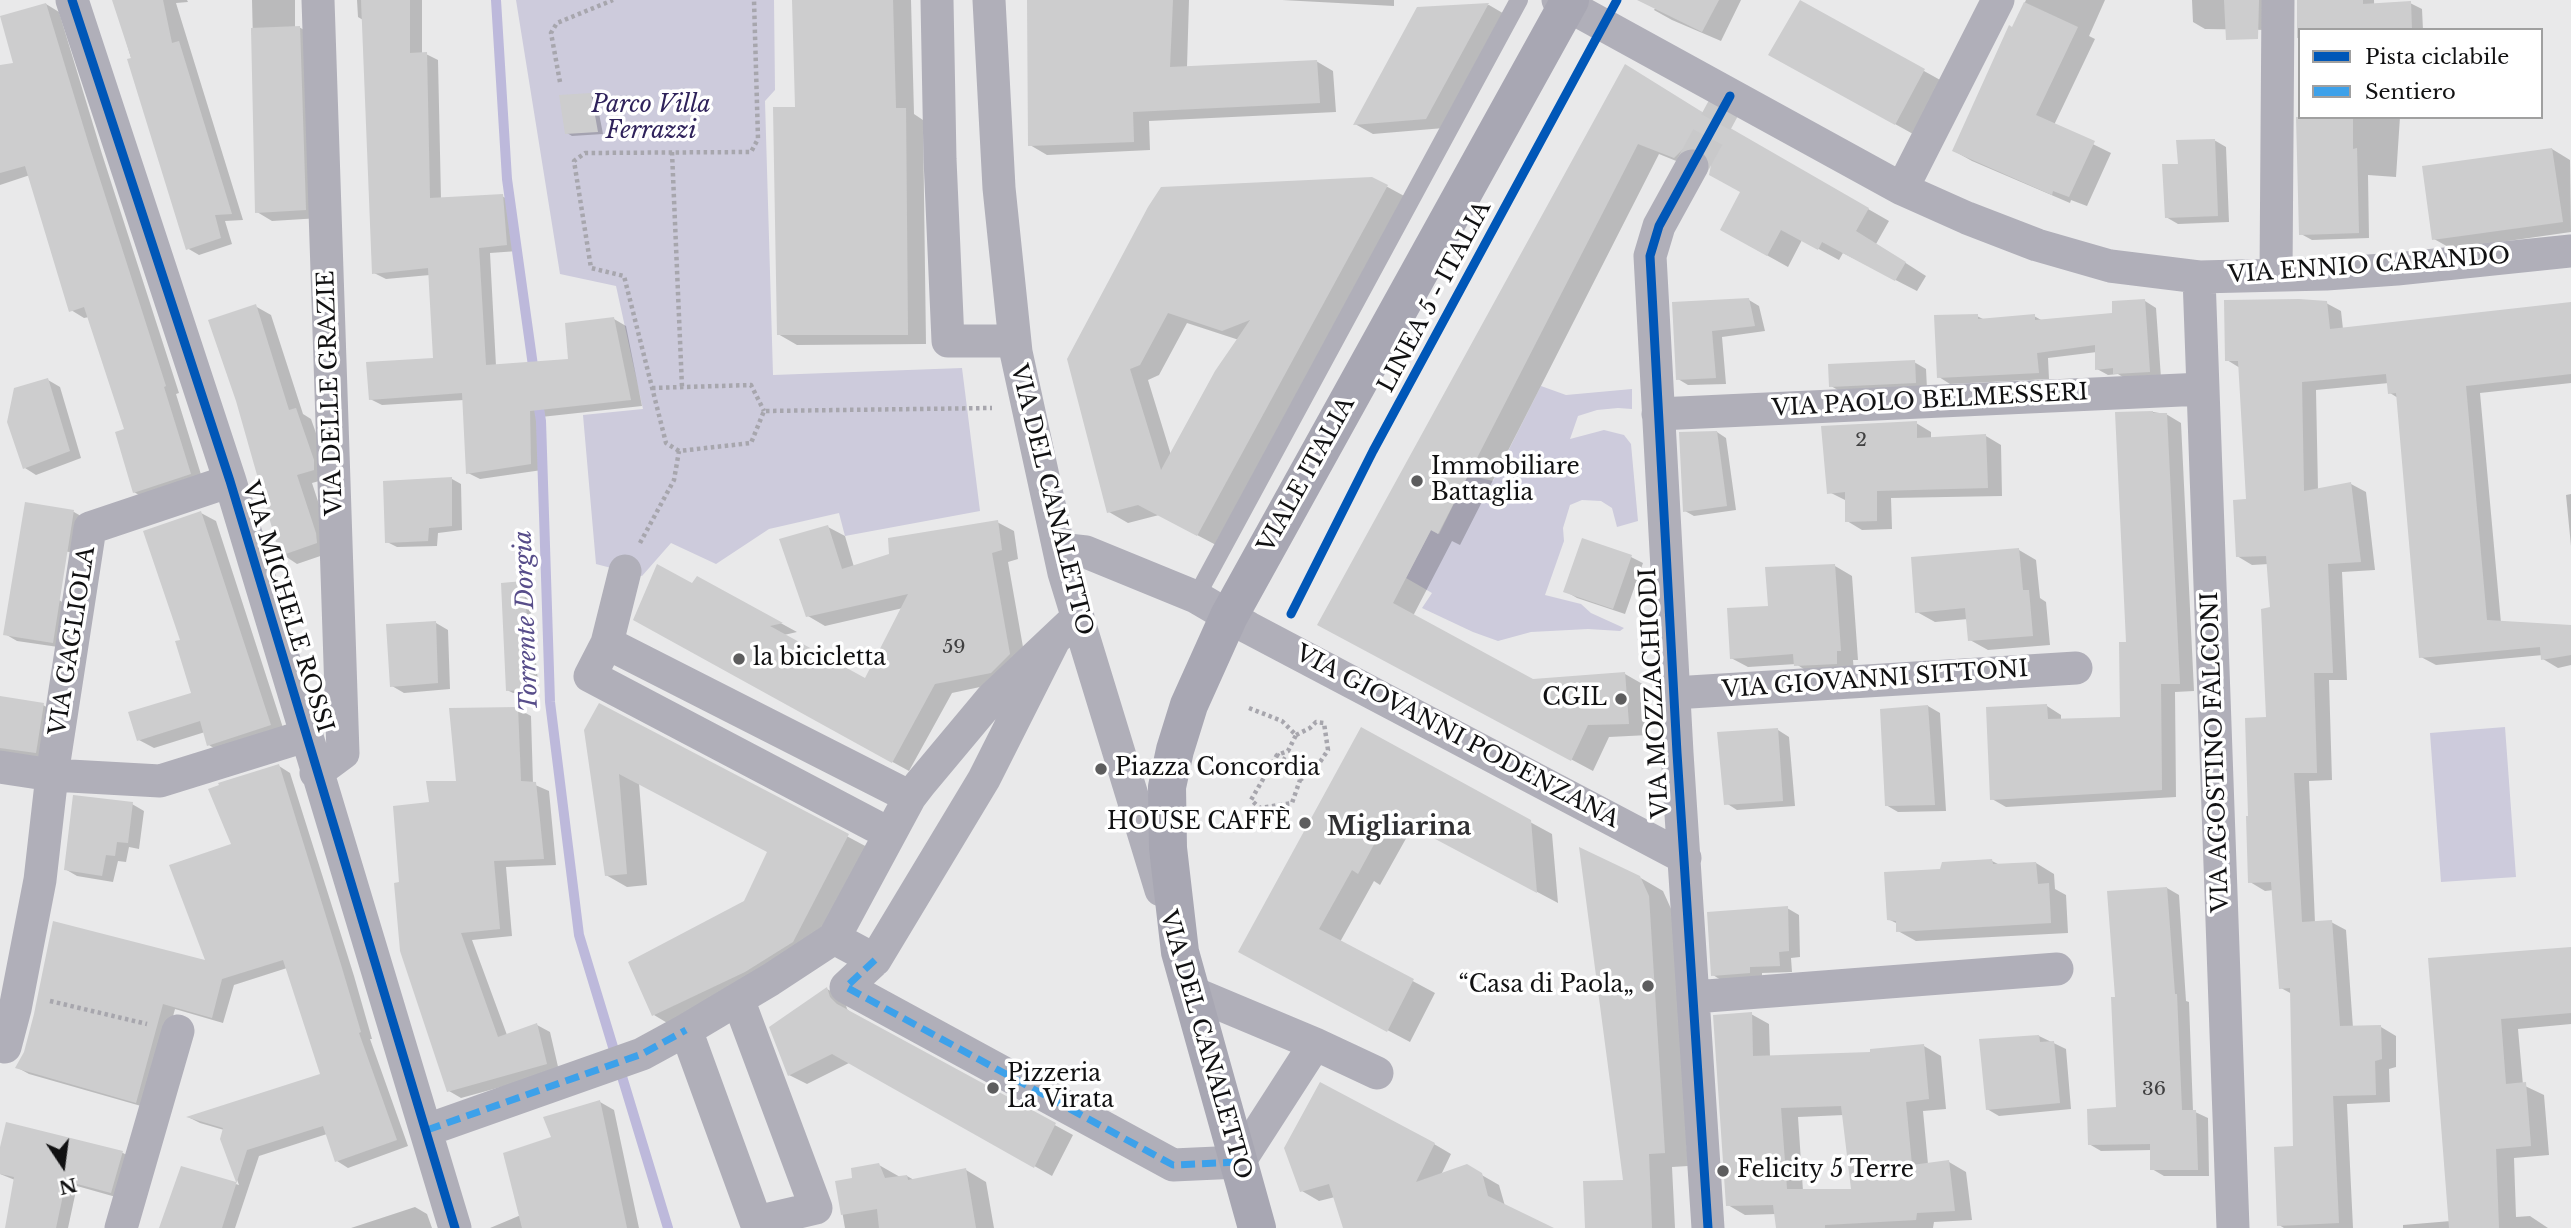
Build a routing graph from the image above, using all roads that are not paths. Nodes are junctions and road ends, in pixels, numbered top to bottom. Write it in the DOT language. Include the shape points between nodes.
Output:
graph roads {
  1 [pos="72,0"];
  2 [pos="318,0"];
  3 [pos="937,0"];
  4 [pos="989,0"];
  5 [pos="1519,0"];
  6 [pos="1998,0"];
  7 [pos="2278,0"];
  8 [pos="1565,2"];
  9 [pos="1692,166"];
  10 [pos="1902,189"];
  11 [pos="2571,251"];
  12 [pos="2276,275"];
  13 [pos="2199,276"];
  14 [pos="1014,341"];
  15 [pos="2203,389"];
  16 [pos="1658,414"];
  17 [pos="230,481"];
  18 [pos="1059,550"];
  19 [pos="625,571"];
  20 [pos="1196,597"];
  21 [pos="1229,616"];
  22 [pos="1078,617"];
  23 [pos="1054,640"];
  24 [pos="607,643"];
  25 [pos="2076,668"];
  26 [pos="1674,693"];
  27 [pos="306,736"];
  28 [pos="0,767"];
  29 [pos="316,772"];
  30 [pos="52,775"];
  31 [pos="910,797"];
  32 [pos="890,834"];
  33 [pos="1685,858"];
  34 [pos="834,938"];
  35 [pos="1180,952"];
  36 [pos="875,960"];
  37 [pos="2057,969"];
  38 [pos="1191,992"];
  39 [pos="1694,997"];
  40 [pos="738,999"];
  41 [pos="686,1030"];
  42 [pos="178,1031"];
  43 [pos="1315,1044"];
  44 [pos="5,1047"];
  45 [pos="1377,1073"];
  46 [pos="428,1130"];
  47 [pos="1239,1162"];
  48 [pos="121,1228"];
  49 [pos="455,1228"];
  50 [pos="1257,1228"];
  51 [pos="1708,1228"];
  52 [pos="2233,1228"];
  1 -- 17 [label="street, VIA MICHELE ROSSI"];
  2 -- 29 [label="street, VIA DELLE GRAZIE" via="343,753"];
  3 -- 14 [label="street" via="948,341"];
  4 -- 14 [label="street, VIA DEL CANALETTO" via="999,188"];
  5 -- 20 [label="lane, VIALE ITALIA"];
  6 -- 10 [label="street"];
  7 -- 12 [label="street"];
  8 -- 10 [label="street, VIA ENNIO CARANDO"];
  8 -- 21 [label="main road, VIALE ITALIA"];
  9 -- 16 [label="street, VIA MOZZACHIODI" via="1660,226 1650,256"];
  10 -- 13 [label="street, VIA ENNIO CARANDO" via="2037,245 2098,263"];
  11 -- 12 [label="street, VIA ENNIO CARANDO" via="2397,269"];
  12 -- 13 [label="street, VIA ENNIO CARANDO"];
  13 -- 15 [label="street, VIA AGOSTINO FALCONI"];
  14 -- 18 [label="street, VIA DEL CANALETTO"];
  15 -- 16 [label="street, VIA PAOLO BELMESSERI"];
  15 -- 52 [label="street, VIA AGOSTINO FALCONI"];
  16 -- 26 [label="street, VIA MOZZACHIODI"];
  17 -- 27 [label="street, VIA MICHELE ROSSI"];
  17 -- 30 [label="street, VIA GAGLIOLA" via="90,528"];
  18 -- 20 [label="street, VIA GIOVANNI PODENZANA" via="1086,552"];
  18 -- 22 [label="street, VIA DEL CANALETTO"];
  19 -- 24 [label="street"];
  20 -- 21 [label="street, VIA GIOVANNI PODENZANA"];
  21 -- 33 [label="street, VIA GIOVANNI PODENZANA"];
  21 -- 35 [label="main road, VIALE ITALIA" via="1189,705 1167,787 1168,848"];
  22 -- 23 [label="street"];
  22 -- 35 [label="street, VIA DEL CANALETTO"];
  23 -- 31 [label="street" via="991,699"];
  23 -- 36 [label="street" via="984,779"];
  24 -- 31 [label="street"];
  24 -- 32 [label="street" via="590,676"];
  25 -- 26 [label="street, VIA GIOVANNI SITTONI"];
  26 -- 33 [label="street, VIA MOZZACHIODI"];
  27 -- 29 [label="street, VIA MICHELE ROSSI"];
  27 -- 30 [label="street" via="160,780"];
  28 -- 30 [label="street"];
  29 -- 46 [label="street, VIA MICHELE ROSSI"];
  30 -- 44 [label="street, VIA GAGLIOLA" via="40,880"];
  31 -- 32 [label="street"];
  32 -- 34 [label="street"];
  33 -- 39 [label="street, VIA MOZZACHIODI"];
  34 -- 36 [label="street"];
  34 -- 40 [label="street"];
  35 -- 38 [label="main road, VIA DEL CANALETTO"];
  36 -- 47 [label="street" via="846,987 1173,1165"];
  37 -- 39 [label="street"];
  38 -- 43 [label="street"];
  38 -- 47 [label="main road, VIA DEL CANALETTO"];
  39 -- 51 [label="street, VIA MOZZACHIODI"];
  40 -- 41 [label="street"];
  40 -- 41 [label="street" via="816,1209 756,1222"];
  41 -- 46 [label="street" via="642,1054"];
  42 -- 48 [label="street"];
  43 -- 45 [label="street"];
  43 -- 47 [label="street"];
  46 -- 49 [label="street, VIA MICHELE ROSSI"];
  47 -- 50 [label="main road, VIA DEL CANALETTO"];
}
